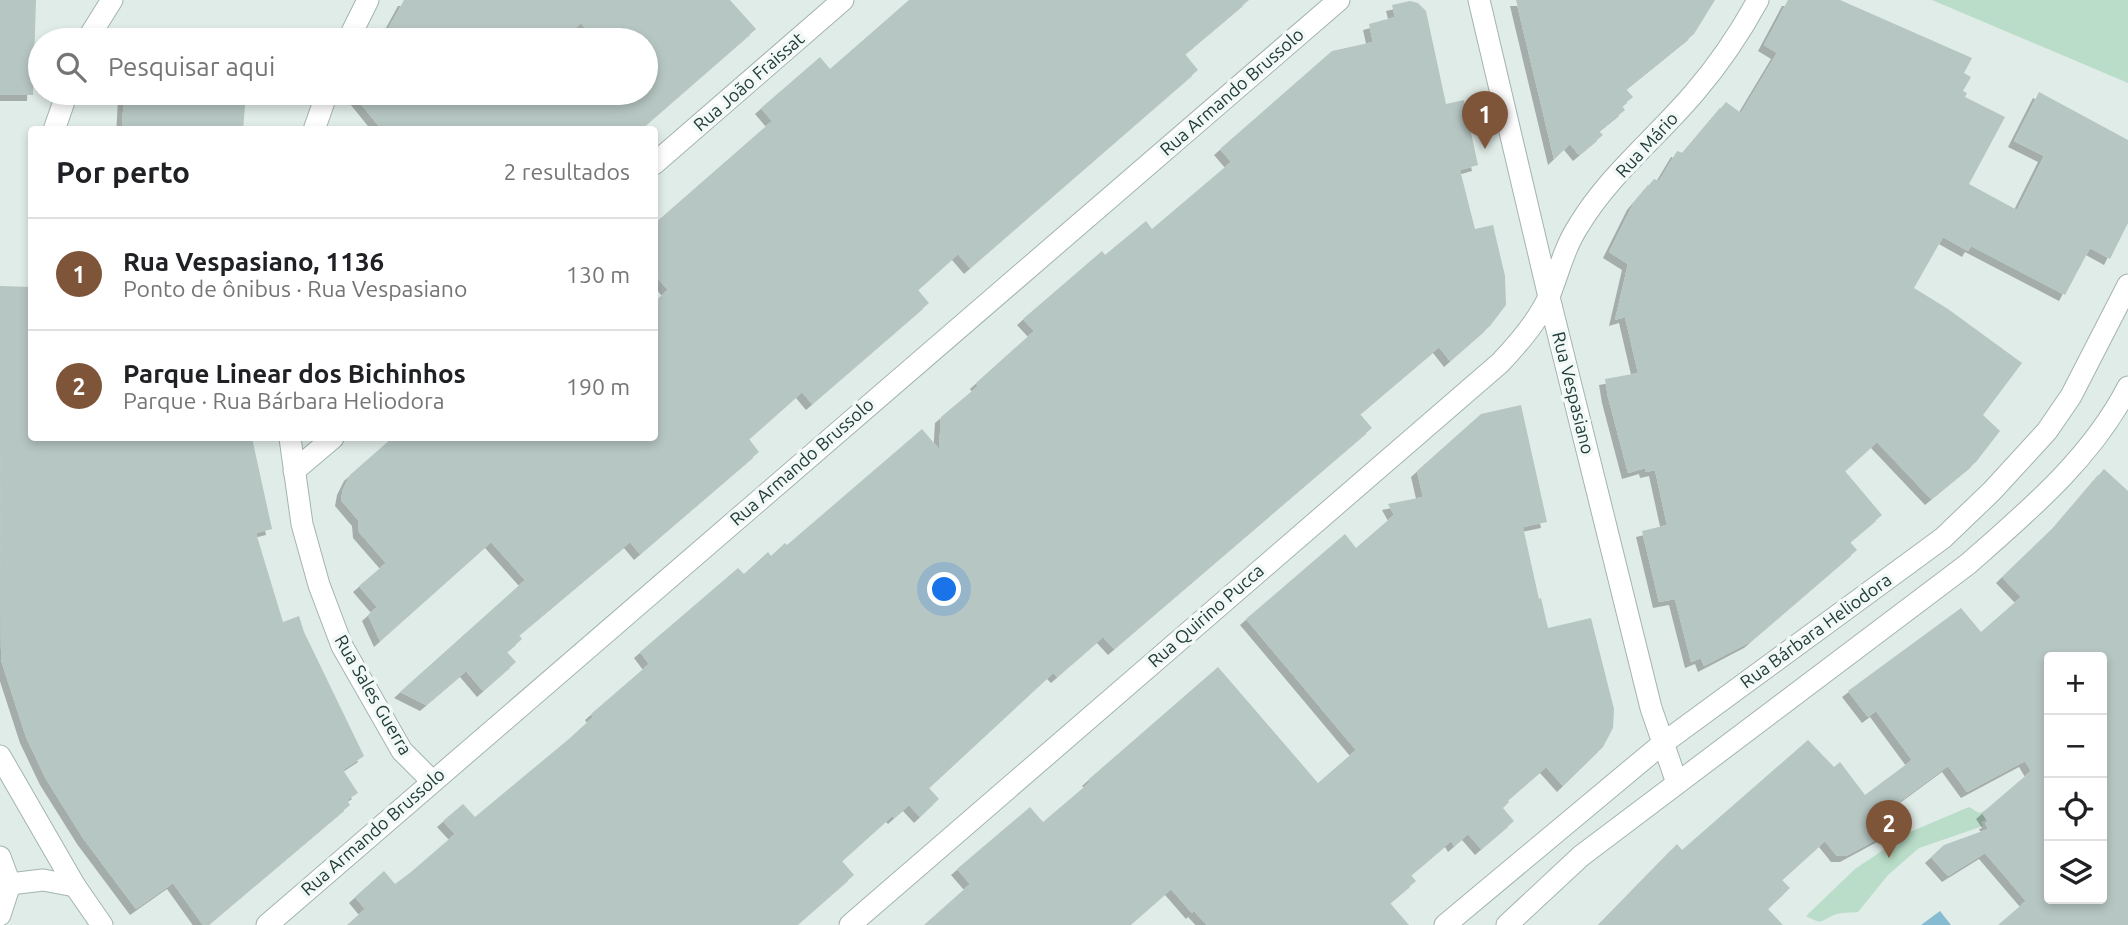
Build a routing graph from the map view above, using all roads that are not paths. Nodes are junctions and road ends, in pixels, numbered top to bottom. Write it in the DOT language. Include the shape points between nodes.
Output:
graph roads {
  1 [pos="112,0"];
  2 [pos="368,0"];
  3 [pos="843,0"];
  4 [pos="1339,0"];
  5 [pos="1479,0"];
  6 [pos="1758,0"];
  7 [pos="94,28"];
  8 [pos="354,28"];
  9 [pos="63,105"];
  10 [pos="323,105"];
  11 [pos="55,126"];
  12 [pos="315,126"];
  13 [pos="658,161"];
  14 [pos="2128,285"];
  15 [pos="1549,297"];
  16 [pos="2128,387"];
  17 [pos="290,441"];
  18 [pos="329,441"];
  19 [pos="294,471"];
  20 [pos="1662,744"];
  21 [pos="0,756"];
  22 [pos="432,781"];
  23 [pos="1677,783"];
  24 [pos="0,857"];
  25 [pos="10,884"];
  26 [pos="75,886"];
  27 [pos="0,915"];
  28 [pos="102,925"];
  29 [pos="267,925"];
  30 [pos="850,925"];
  31 [pos="1445,925"];
  32 [pos="1507,925"];
  1 -- 7 [label="street"];
  2 -- 8 [label="street"];
  3 -- 13 [label="street, Rua João Fraissat"];
  4 -- 22 [label="street, Rua Armando Brussolo"];
  5 -- 15 [label="street, Rua Vespasiano"];
  6 -- 15 [label="street, Rua Mário" via="1738,36 1695,92 1608,186 1579,225"];
  9 -- 11 [label="street"];
  10 -- 12 [label="street"];
  14 -- 20 [label="street, Rua Bárbara Heliodora" via="2071,396 2047,431 1993,491 1943,538"];
  15 -- 20 [label="street, Rua Vespasiano"];
  15 -- 30 [label="street, Rua Quirino Pucca" via="1519,344 1500,363"];
  16 -- 23 [label="street, Rua Bárbara Heliodora" via="2115,413 2065,475 2025,514 1968,564"];
  17 -- 19 [label="street, Rua Sales Guerra"];
  18 -- 19 [label="street"];
  19 -- 22 [label="street, Rua Sales Guerra" via="302,524 342,646 402,751"];
  20 -- 23 [label="street, Rua Vespasiano"];
  20 -- 31 [label="street, Rua Bárbara Heliodora"];
  21 -- 26 [label="street"];
  22 -- 29 [label="street, Rua Armando Brussolo"];
  23 -- 32 [label="street, Rua Bárbara Heliodora" via="1581,856"];
  24 -- 25 [label="street"];
  25 -- 26 [label="street" via="43,880"];
  25 -- 27 [label="street"];
  26 -- 28 [label="street"];
}
